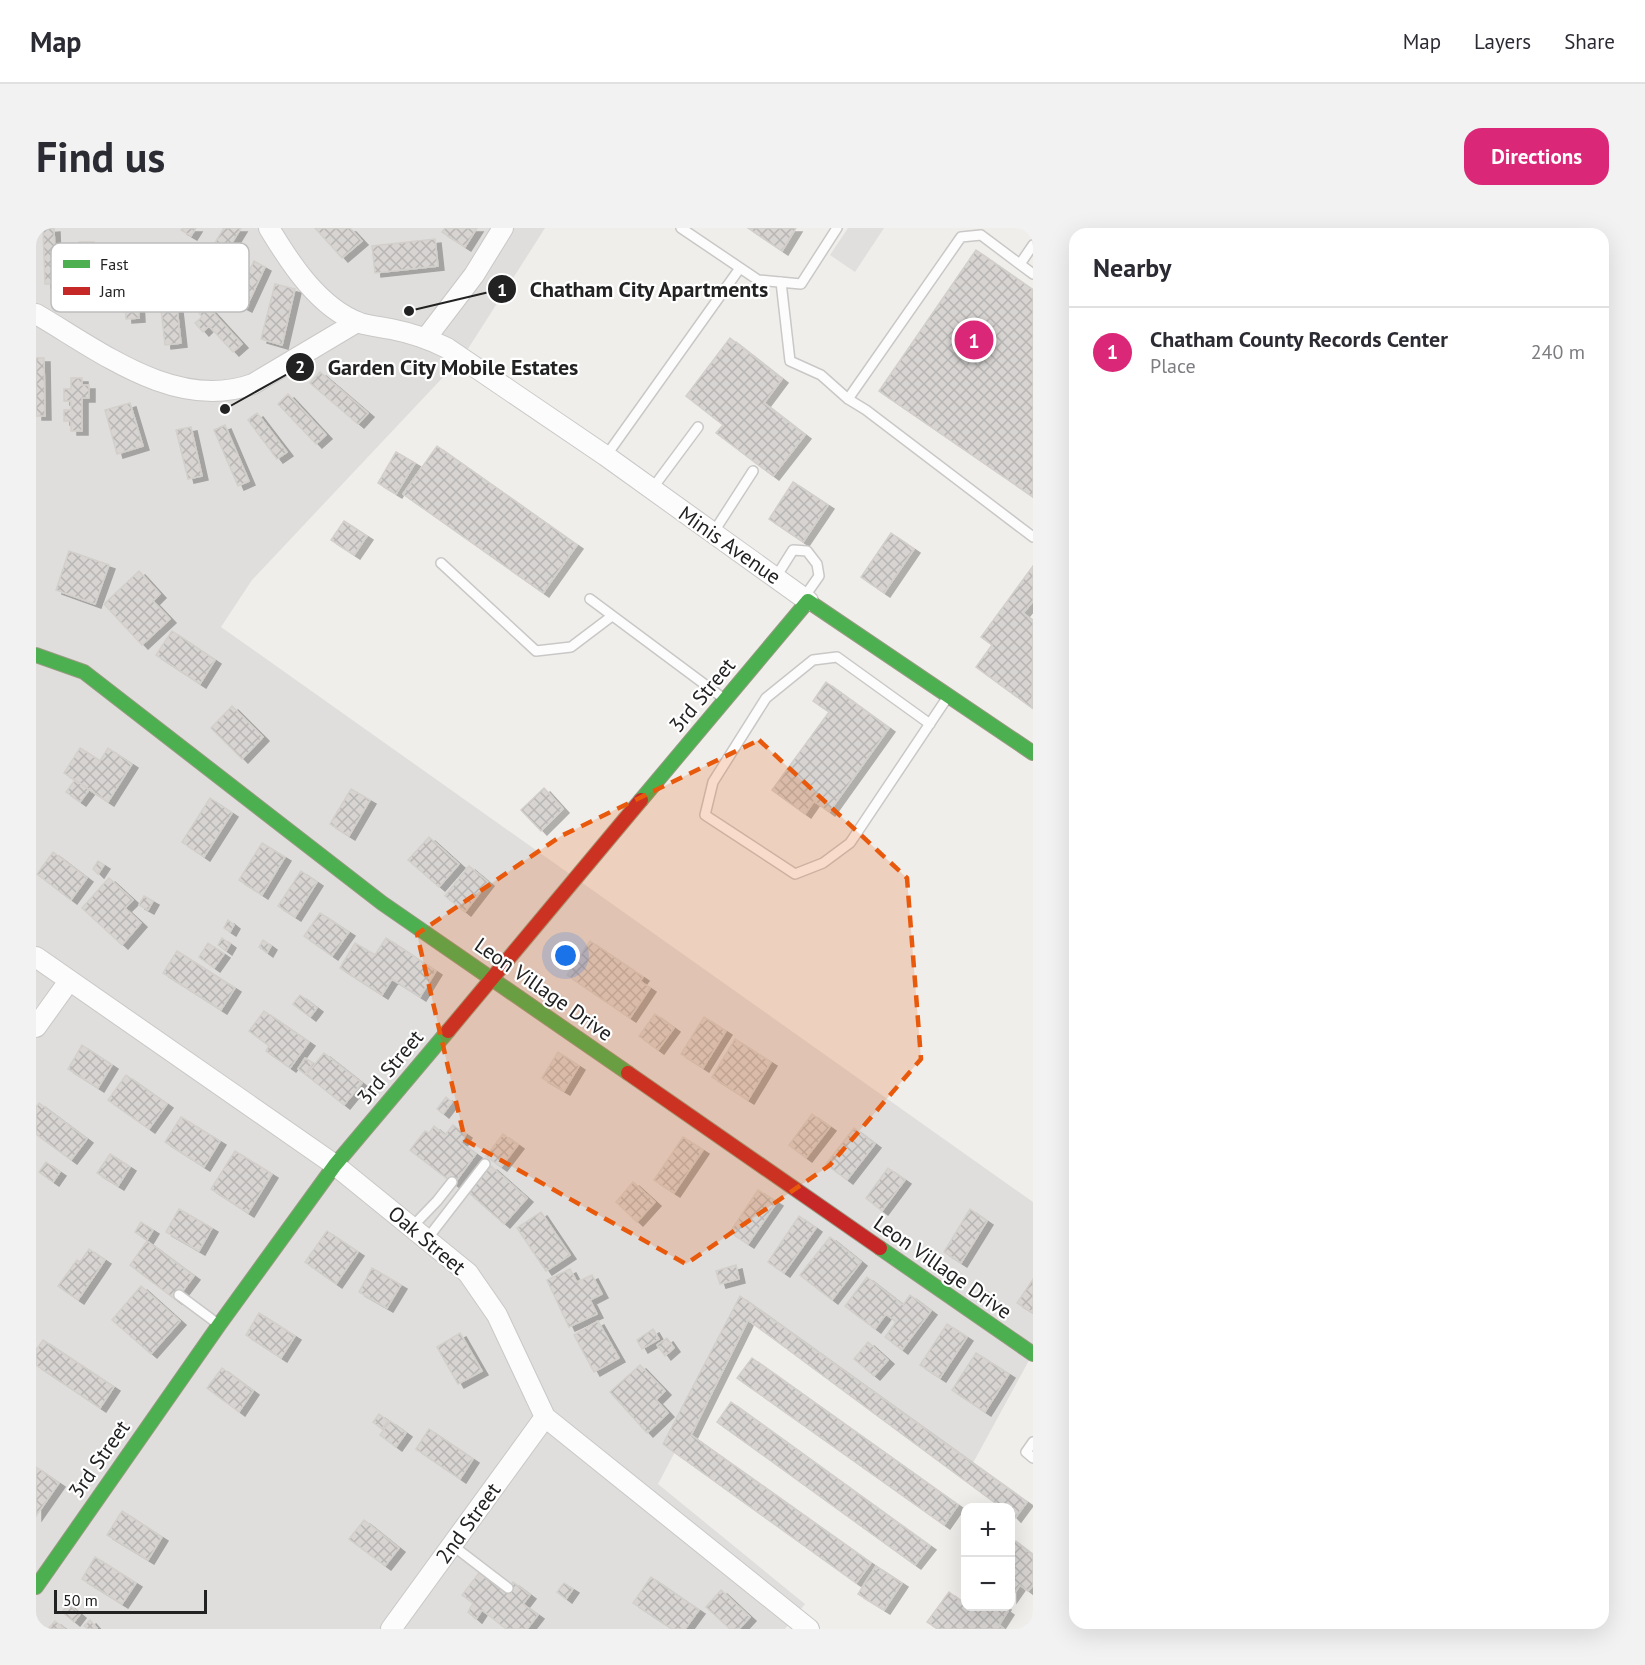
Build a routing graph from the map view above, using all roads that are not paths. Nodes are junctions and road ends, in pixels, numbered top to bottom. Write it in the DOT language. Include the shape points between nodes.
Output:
graph roads {
  1 [pos="269,228"];
  2 [pos="503,228"];
  3 [pos="681,228"];
  4 [pos="837,228"];
  5 [pos="968,228"];
  6 [pos="961,237"];
  7 [pos="1033,245"];
  8 [pos="1020,264"];
  9 [pos="740,267"];
  10 [pos="1033,273"];
  11 [pos="780,282"];
  12 [pos="36,314"];
  13 [pos="357,322"];
  14 [pos="426,338"];
  15 [pos="848,399"];
  16 [pos="698,428"];
  17 [pos="606,456"];
  18 [pos="753,471"];
  19 [pos="652,489"];
  20 [pos="713,532"];
  21 [pos="1033,537"];
  22 [pos="441,563"];
  23 [pos="776,577"];
  24 [pos="590,599"];
  25 [pos="806,599"];
  26 [pos="612,616"];
  27 [pos="36,655"];
  28 [pos="949,696"];
  29 [pos="725,700"];
  30 [pos="930,724"];
  31 [pos="1033,753"];
  32 [pos="36,957"];
  33 [pos="492,979"];
  34 [pos="69,981"];
  35 [pos="36,1028"];
  36 [pos="485,1164"];
  37 [pos="335,1165"];
  38 [pos="452,1182"];
  39 [pos="419,1233"];
  40 [pos="179,1295"];
  41 [pos="219,1325"];
  42 [pos="1033,1354"];
  43 [pos="545,1417"];
  44 [pos="1033,1442"];
  45 [pos="1033,1458"];
  46 [pos="452,1545"];
  47 [pos="36,1587"];
  48 [pos="508,1588"];
  49 [pos="787,1622"];
  50 [pos="391,1629"];
  51 [pos="809,1629"];
  1 -- 13 [label="street" via="309,284 337,310"];
  2 -- 14 [label="street" via="474,275"];
  3 -- 9 [label="lane"];
  4 -- 11 [label="lane" via="801,284"];
  5 -- 6 [label="lane"];
  6 -- 8 [label="lane" via="981,235"];
  6 -- 15 [label="lane"];
  7 -- 8 [label="lane"];
  8 -- 10 [label="lane"];
  9 -- 11 [label="lane" via="758,280"];
  9 -- 17 [label="lane"];
  11 -- 15 [label="lane" via="790,361 821,375"];
  12 -- 13 [label="street" via="138,373 174,387 215,392 253,384"];
  13 -- 14 [label="street, Minis Avenue"];
  14 -- 17 [label="street, Minis Avenue" via="447,348"];
  15 -- 21 [label="lane"];
  16 -- 19 [label="lane"];
  17 -- 19 [label="street, Minis Avenue"];
  18 -- 20 [label="lane"];
  19 -- 20 [label="street, Minis Avenue"];
  20 -- 23 [label="street, Minis Avenue"];
  22 -- 26 [label="lane" via="536,651 571,647"];
  23 -- 25 [label="street, Minis Avenue"];
  23 -- 25 [label="lane" via="793,550 807,551 817,564 819,576"];
  24 -- 26 [label="lane"];
  25 -- 28 [label="street, Minis Avenue"];
  25 -- 29 [label="street, 3rd Street"];
  26 -- 29 [label="lane"];
  27 -- 33 [label="street, Leon Village Drive" via="84,672 382,903"];
  28 -- 30 [label="lane"];
  28 -- 31 [label="street, Minis Avenue"];
  29 -- 33 [label="street, 3rd Street"];
  30 -- 30 [label="lane" via="850,843 822,863 795,874 705,815 713,782 766,698 813,660 837,657"];
  32 -- 34 [label="street, Oak Street"];
  33 -- 37 [label="street, 3rd Street"];
  33 -- 42 [label="street, Leon Village Drive"];
  34 -- 35 [label="street"];
  34 -- 37 [label="street, Oak Street"];
  36 -- 39 [label="lane"];
  37 -- 39 [label="street, Oak Street"];
  37 -- 41 [label="street, 3rd Street"];
  38 -- 39 [label="lane"];
  39 -- 43 [label="street, Oak Street" via="468,1273 497,1315"];
  40 -- 41 [label="lane"];
  41 -- 47 [label="street, 3rd Street"];
  43 -- 46 [label="street, 2nd Street"];
  43 -- 49 [label="street, Oak Street"];
  44 -- 45 [label="lane" via="1026,1452"];
  46 -- 48 [label="lane"];
  46 -- 50 [label="street, 2nd Street"];
  49 -- 51 [label="street, Oak Street"];
}
